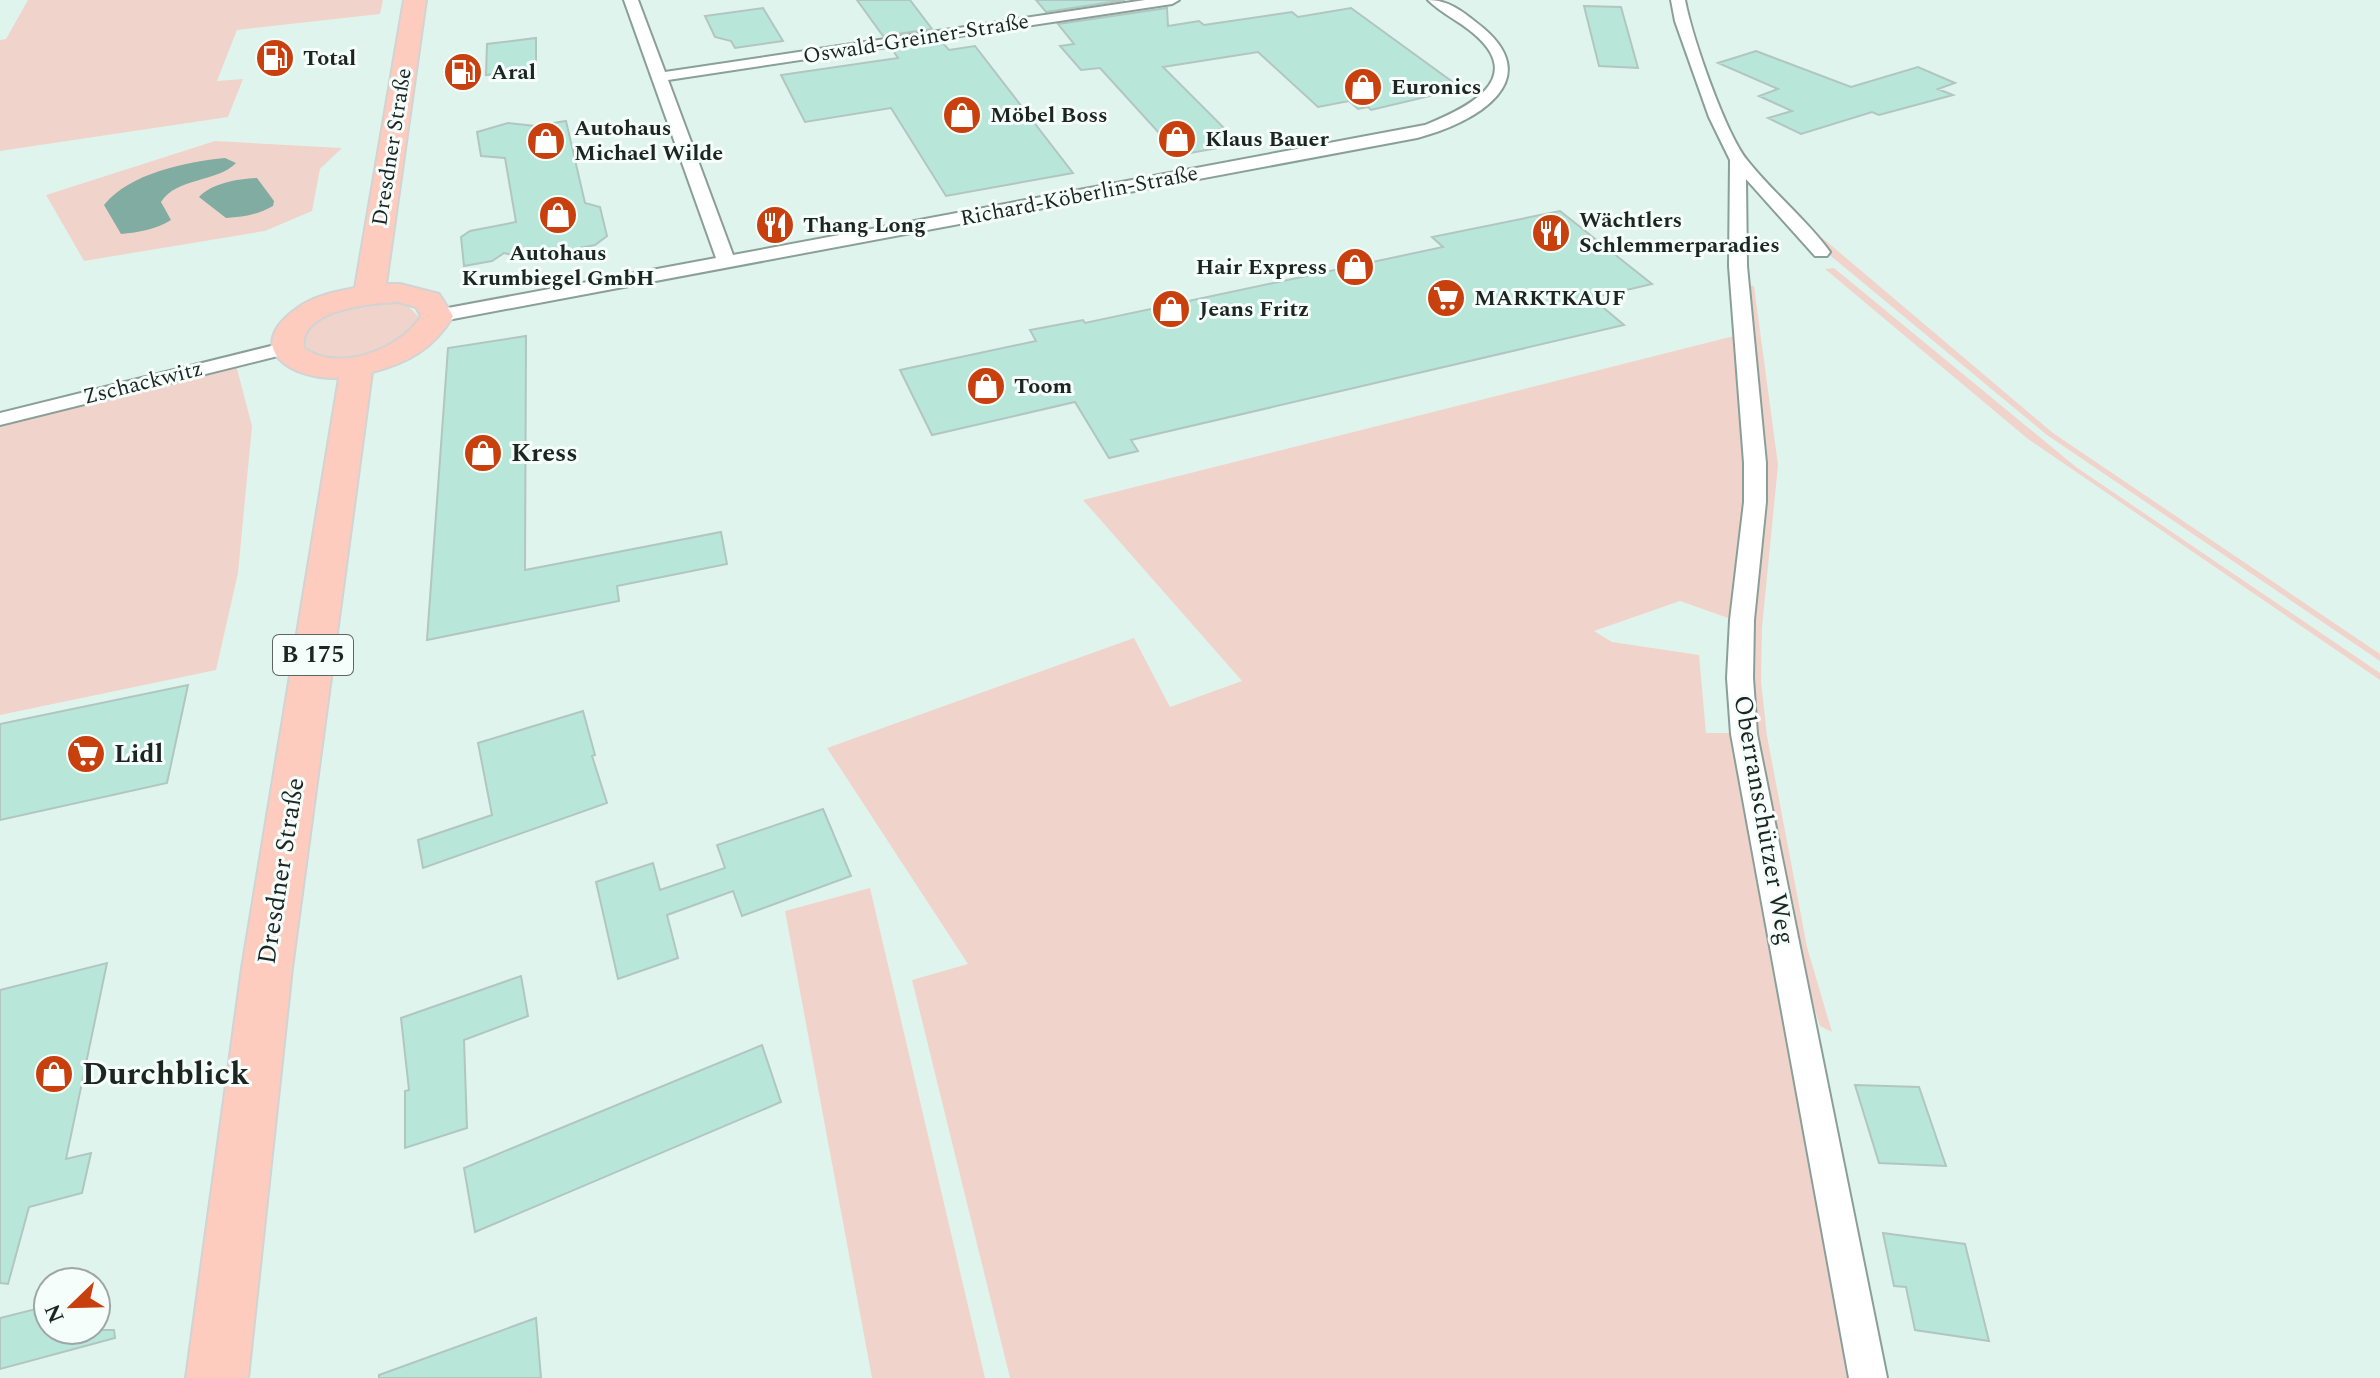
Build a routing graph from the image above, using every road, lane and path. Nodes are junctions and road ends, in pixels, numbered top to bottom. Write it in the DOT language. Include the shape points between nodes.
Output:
graph roads {
  1 [pos="415,0"];
  2 [pos="631,0"];
  3 [pos="1172,0"];
  4 [pos="1435,0"];
  5 [pos="1678,0"];
  6 [pos="659,77"];
  7 [pos="1738,160"];
  8 [pos="1821,252"];
  9 [pos="726,261"];
  10 [pos="369,294"];
  11 [pos="437,316"];
  12 [pos="287,348"];
  13 [pos="357,365"];
  14 [pos="0,419"];
  15 [pos="217,1378"];
  16 [pos="1868,1378"];
  1 -- 10 [label="main road, Dresdner Straße"];
  2 -- 6 [label="street"];
  3 -- 6 [label="street, Oswald-Greiner-Straße"];
  4 -- 9 [label="street, Richard-Köberlin-Straße" via="1476,28 1502,61 1500,80 1487,99 1438,126"];
  5 -- 7 [label="street" via="1717,117"];
  6 -- 9 [label="street"];
  7 -- 8 [label="street"];
  7 -- 16 [label="street, Oberranschützer Weg" via="1738,266 1755,476 1740,663 1744,734"];
  9 -- 11 [label="street, Richard-Köberlin-Straße"];
  10 -- 11 [label="main road" via="416,296 428,301"];
  10 -- 12 [label="main road" via="341,300 305,318 286,339"];
  11 -- 13 [label="main road" via="421,340"];
  12 -- 13 [label="main road" via="295,359 311,365"];
  12 -- 14 [label="street, Zschackwitz"];
  13 -- 15 [label="main road, Dresdner Straße / B 175" via="267,968"];
}
